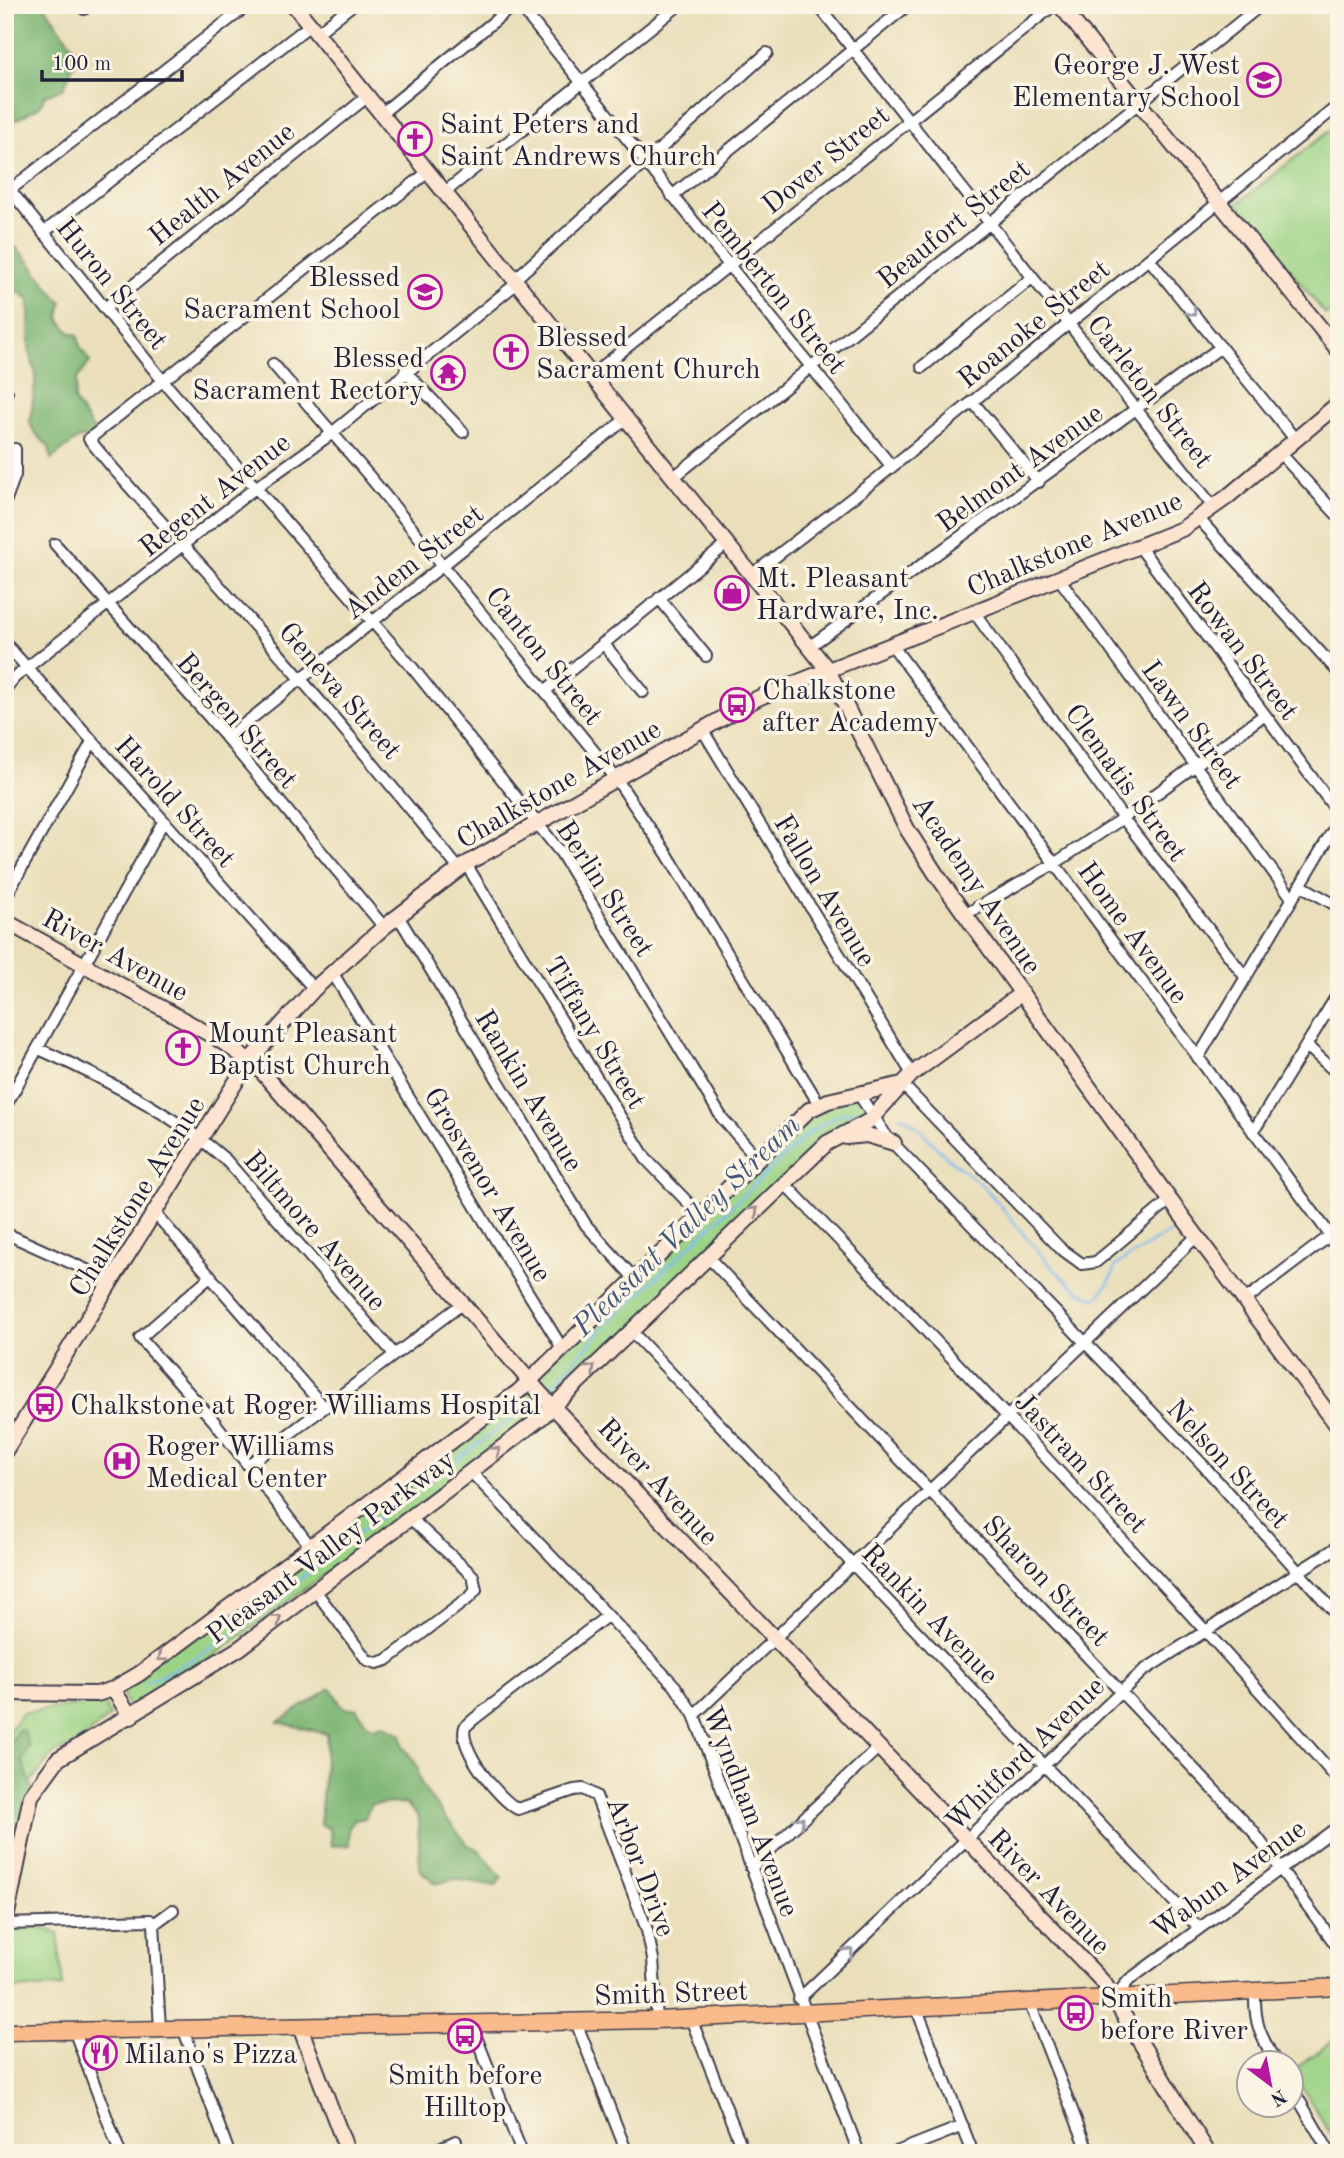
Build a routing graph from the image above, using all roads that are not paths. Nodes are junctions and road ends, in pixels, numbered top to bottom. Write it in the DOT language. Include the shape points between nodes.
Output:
graph roads {
  1 [pos="248,5"];
  2 [pos="294,5"];
  3 [pos="352,5"];
  4 [pos="517,5"];
  5 [pos="679,5"];
  6 [pos="818,5"];
  7 [pos="908,5"];
  8 [pos="1054,5"];
  9 [pos="1060,5"];
  10 [pos="1262,5"];
  11 [pos="314,29"];
  12 [pos="853,50"];
  13 [pos="767,52"];
  14 [pos="582,84"];
  15 [pos="368,96"];
  16 [pos="1140,103"];
  17 [pos="1339,105"];
  18 [pos="382,113"];
  19 [pos="909,121"];
  20 [pos="644,160"];
  21 [pos="428,172"];
  22 [pos="445,192"];
  23 [pos="673,196"];
  24 [pos="1220,202"];
  25 [pos="990,223"];
  26 [pos="43,233"];
  27 [pos="1149,259"];
  28 [pos="728,266"];
  29 [pos="1033,277"];
  30 [pos="516,281"];
  31 [pos="105,308"];
  32 [pos="1069,323"];
  33 [pos="1221,347"];
  34 [pos="1339,351"];
  35 [pos="273,364"];
  36 [pos="811,367"];
  37 [pos="922,367"];
  38 [pos="405,371"];
  39 [pos="592,374"];
  40 [pos="163,382"];
  41 [pos="972,401"];
  42 [pos="1339,403"];
  43 [pos="1138,408"];
  44 [pos="627,418"];
  45 [pos="464,432"];
  46 [pos="331,433"];
  47 [pos="1295,439"];
  48 [pos="15,449"];
  49 [pos="1279,452"];
  50 [pos="892,467"];
  51 [pos="674,477"];
  52 [pos="1039,482"];
  53 [pos="255,488"];
  54 [pos="5,502"];
  55 [pos="1214,508"];
  56 [pos="1339,517"];
  57 [pos="1199,519"];
  58 [pos="728,542"];
  59 [pos="55,544"];
  60 [pos="183,545"];
  61 [pos="1139,546"];
  62 [pos="443,566"];
  63 [pos="753,574"];
  64 [pos="1058,577"];
  65 [pos="659,598"];
  66 [pos="108,605"];
  67 [pos="974,612"];
  68 [pos="374,622"];
  69 [pos="5,643"];
  70 [pos="603,643"];
  71 [pos="892,645"];
  72 [pos="809,647"];
  73 [pos="706,656"];
  74 [pos="26,668"];
  75 [pos="828,670"];
  76 [pos="1339,673"];
  77 [pos="302,678"];
  78 [pos="5,689"];
  79 [pos="545,691"];
  80 [pos="643,692"];
  81 [pos="1264,715"];
  82 [pos="702,729"];
  83 [pos="227,738"];
  84 [pos="92,742"];
  85 [pos="1194,765"];
  86 [pos="615,777"];
  87 [pos="1339,814"];
  88 [pos="1123,818"];
  89 [pos="1339,820"];
  90 [pos="163,822"];
  91 [pos="538,824"];
  92 [pos="1054,864"];
  93 [pos="463,867"];
  94 [pos="1300,885"];
  95 [pos="5,898"];
  96 [pos="1292,898"];
  97 [pos="1339,907"];
  98 [pos="964,915"];
  99 [pos="398,916"];
  100 [pos="5,920"];
  101 [pos="384,927"];
  102 [pos="85,965"];
  103 [pos="332,972"];
  104 [pos="1246,978"];
  105 [pos="314,989"];
  106 [pos="1339,992"];
  107 [pos="1022,993"];
  108 [pos="1307,1046"];
  109 [pos="39,1049"];
  110 [pos="1198,1058"];
  111 [pos="249,1061"];
  112 [pos="1339,1075"];
  113 [pos="907,1079"];
  114 [pos="858,1093"];
  115 [pos="819,1104"];
  116 [pos="5,1107"];
  117 [pos="874,1118"];
  118 [pos="1253,1132"];
  119 [pos="200,1138"];
  120 [pos="834,1139"];
  121 [pos="894,1143"];
  122 [pos="757,1158"];
  123 [pos="784,1183"];
  124 [pos="1170,1200"];
  125 [pos="153,1211"];
  126 [pos="699,1214"];
  127 [pos="1334,1232"];
  128 [pos="5,1233"];
  129 [pos="1197,1236"];
  130 [pos="1339,1247"];
  131 [pos="707,1256"];
  132 [pos="211,1276"];
  133 [pos="634,1278"];
  134 [pos="111,1281"];
  135 [pos="1245,1300"];
  136 [pos="462,1304"];
  137 [pos="630,1330"];
  138 [pos="1083,1343"];
  139 [pos="562,1348"];
  140 [pos="394,1354"];
  141 [pos="530,1381"];
  142 [pos="554,1406"];
  143 [pos="324,1407"];
  144 [pos="1008,1415"];
  145 [pos="1339,1428"];
  146 [pos="5,1451"];
  147 [pos="247,1465"];
  148 [pos="470,1471"];
  149 [pos="929,1490"];
  150 [pos="409,1517"];
  151 [pos="1339,1546"];
  152 [pos="311,1547"];
  153 [pos="852,1564"];
  154 [pos="1299,1571"];
  155 [pos="314,1589"];
  156 [pos="607,1616"];
  157 [pos="1339,1616"];
  158 [pos="1206,1629"];
  159 [pos="775,1638"];
  160 [pos="113,1689"];
  161 [pos="1122,1692"];
  162 [pos="5,1693"];
  163 [pos="694,1715"];
  164 [pos="131,1717"];
  165 [pos="878,1748"];
  166 [pos="1044,1765"];
  167 [pos="1339,1781"];
  168 [pos="1339,1826"];
  169 [pos="967,1839"];
  170 [pos="1279,1867"];
  171 [pos="751,1868"];
  172 [pos="173,1910"];
  173 [pos="6,1924"];
  174 [pos="154,1924"];
  175 [pos="1199,1927"];
  176 [pos="1339,1949"];
  177 [pos="1339,1987"];
  178 [pos="1255,1991"];
  179 [pos="1115,1997"];
  180 [pos="1029,2001"];
  181 [pos="802,2006"];
  182 [pos="916,2007"];
  183 [pos="691,2019"];
  184 [pos="657,2020"];
  185 [pos="576,2022"];
  186 [pos="471,2024"];
  187 [pos="300,2027"];
  188 [pos="183,2028"];
  189 [pos="160,2029"];
  190 [pos="74,2030"];
  191 [pos="5,2032"];
  192 [pos="1269,2050"];
  193 [pos="1306,2112"];
  194 [pos="963,2126"];
  195 [pos="456,2141"];
  196 [pos="120,2153"];
  197 [pos="229,2153"];
  198 [pos="348,2153"];
  199 [pos="428,2153"];
  200 [pos="522,2153"];
  201 [pos="628,2153"];
  202 [pos="744,2153"];
  203 [pos="859,2153"];
  204 [pos="894,2153"];
  205 [pos="973,2153"];
  206 [pos="1089,2153"];
  207 [pos="1208,2153"];
  208 [pos="1330,2153"];
  1 -- 26 [label="street, Huron Street" via="10,190"];
  2 -- 11 [label="street, Academy Avenue"];
  3 -- 11 [label="street"];
  4 -- 14 [label="street, Pemberton Street"];
  4 -- 18 [label="street"];
  5 -- 14 [label="street"];
  6 -- 12 [label="street, Carleton Street"];
  7 -- 12 [label="street"];
  8 -- 19 [label="street, Dover Street"];
  9 -- 16 [label="street"];
  10 -- 16 [label="street, Beaufort Street"];
  11 -- 15 [label="street, Academy Avenue"];
  11 -- 26 [label="street"];
  12 -- 19 [label="street, Carleton Street"];
  12 -- 23 [label="street"];
  13 -- 20 [label="street, Regent Avenue"];
  14 -- 20 [label="street, Pemberton Street"];
  14 -- 22 [label="street"];
  15 -- 18 [label="street, Academy Avenue"];
  15 -- 31 [label="street, Health Avenue"];
  16 -- 24 [label="street"];
  16 -- 25 [label="street, Beaufort Street"];
  17 -- 24 [label="street, Roanoke Street"];
  18 -- 21 [label="street, Academy Avenue"];
  19 -- 25 [label="street, Carleton Street"];
  19 -- 28 [label="street, Dover Street"];
  20 -- 23 [label="street, Pemberton Street"];
  20 -- 30 [label="street, Regent Avenue"];
  21 -- 22 [label="street, Academy Avenue"];
  21 -- 40 [label="street"];
  22 -- 30 [label="street, Academy Avenue"];
  23 -- 28 [label="street, Pemberton Street"];
  24 -- 27 [label="street, Roanoke Street"];
  24 -- 34 [label="street"];
  25 -- 29 [label="street, Carleton Street"];
  25 -- 36 [label="street, Beaufort Street"];
  26 -- 31 [label="street, Huron Street"];
  27 -- 32 [label="street, Roanoke Street"];
  27 -- 33 [label="street, one-way"];
  28 -- 36 [label="street, Pemberton Street"];
  28 -- 39 [label="street, Dover Street"];
  29 -- 32 [label="street, Carleton Street"];
  29 -- 37 [label="street"];
  30 -- 38 [label="street, Regent Avenue"];
  30 -- 39 [label="street, Academy Avenue"];
  31 -- 40 [label="street, Huron Street"];
  32 -- 41 [label="street, Roanoke Street"];
  32 -- 43 [label="street, Carleton Street"];
  33 -- 43 [label="street, Belmont Avenue"];
  33 -- 47 [label="street"];
  35 -- 46 [label="street, Canton Street"];
  36 -- 50 [label="street, Pemberton Street"];
  36 -- 51 [label="street, Beaufort Street"];
  38 -- 45 [label="street"];
  38 -- 46 [label="street, Regent Avenue"];
  39 -- 44 [label="street, Academy Avenue"];
  40 -- 53 [label="street, Huron Street"];
  40 -- 60 [label="street, Geneva Street" via="89,439"];
  41 -- 50 [label="street, Roanoke Street"];
  41 -- 52 [label="street"];
  42 -- 47 [label="street, Chalkstone Avenue"];
  43 -- 52 [label="street, Belmont Avenue"];
  43 -- 55 [label="street, Carleton Street"];
  44 -- 51 [label="street, Academy Avenue"];
  44 -- 62 [label="street, Andem Street"];
  46 -- 53 [label="street, Regent Avenue"];
  46 -- 62 [label="street, Canton Street"];
  47 -- 49 [label="street, Chalkstone Avenue"];
  48 -- 54 [label="street" via="15,475"];
  49 -- 55 [label="street, Chalkstone Avenue"];
  49 -- 56 [label="street"];
  50 -- 63 [label="street, Roanoke Street"];
  51 -- 58 [label="street, Academy Avenue"];
  52 -- 72 [label="street, Belmont Avenue"];
  53 -- 60 [label="street, Regent Avenue"];
  53 -- 68 [label="street, Huron Street"];
  55 -- 57 [label="street, Chalkstone Avenue"];
  57 -- 61 [label="street, Chalkstone Avenue"];
  57 -- 76 [label="street"];
  58 -- 63 [label="street, Academy Avenue"];
  58 -- 65 [label="street"];
  59 -- 66 [label="street, Bergen Street"];
  60 -- 66 [label="street, Regent Avenue"];
  60 -- 77 [label="street, Geneva Street"];
  61 -- 64 [label="street, Chalkstone Avenue"];
  61 -- 81 [label="street, Rowan Street"];
  62 -- 68 [label="street, Andem Street"];
  62 -- 79 [label="street, Canton Street"];
  63 -- 72 [label="street, Academy Avenue"];
  64 -- 67 [label="street, Chalkstone Avenue"];
  64 -- 85 [label="street, Lawn Street"];
  65 -- 70 [label="street"];
  65 -- 73 [label="street"];
  66 -- 74 [label="street, Regent Avenue"];
  66 -- 83 [label="street, Bergen Street"];
  67 -- 71 [label="street, Chalkstone Avenue"];
  67 -- 88 [label="street, Clematis Street"];
  68 -- 77 [label="street, Andem Street"];
  68 -- 91 [label="street, Berlin Street"];
  69 -- 74 [label="street, Harold Street"];
  70 -- 79 [label="street"];
  70 -- 80 [label="street"];
  71 -- 75 [label="street, Chalkstone Avenue"];
  71 -- 92 [label="street, Home Avenue"];
  72 -- 75 [label="street, Academy Avenue"];
  74 -- 78 [label="street, Regent Avenue"];
  74 -- 84 [label="street, Harold Street"];
  75 -- 82 [label="street, Chalkstone Avenue" via="758,698"];
  75 -- 98 [label="street, Academy Avenue" via="906,829"];
  77 -- 83 [label="street, Andem Street"];
  77 -- 93 [label="street, Geneva Street"];
  79 -- 86 [label="street, Canton Street"];
  81 -- 85 [label="street"];
  81 -- 87 [label="street, Rowan Street"];
  82 -- 86 [label="street, Chalkstone Avenue"];
  82 -- 113 [label="street, Fallon Avenue"];
  83 -- 101 [label="street, Bergen Street"];
  84 -- 90 [label="street, Harold Street"];
  84 -- 95 [label="street"];
  85 -- 88 [label="street"];
  85 -- 96 [label="street, Lawn Street"];
  86 -- 91 [label="street, Chalkstone Avenue"];
  86 -- 115 [label="street, Canton Street"];
  88 -- 92 [label="street"];
  88 -- 104 [label="street, Clematis Street"];
  89 -- 94 [label="street"];
  90 -- 102 [label="street"];
  90 -- 105 [label="street, Harold Street"];
  91 -- 93 [label="street, Chalkstone Avenue"];
  91 -- 122 [label="street, Berlin Street" via="561,853 722,1118"];
  92 -- 98 [label="street"];
  92 -- 110 [label="street, Home Avenue"];
  93 -- 99 [label="street, Chalkstone Avenue"];
  93 -- 126 [label="street, Tiffany Street" via="646,1159"];
  94 -- 96 [label="street"];
  94 -- 97 [label="street"];
  96 -- 104 [label="street"];
  98 -- 107 [label="street, Academy Avenue"];
  99 -- 101 [label="street, Chalkstone Avenue"];
  99 -- 133 [label="street, Rankin Avenue" via="586,1225"];
  100 -- 102 [label="street, River Avenue"];
  101 -- 103 [label="street, Chalkstone Avenue"];
  102 -- 109 [label="street"];
  102 -- 111 [label="street, River Avenue"];
  103 -- 105 [label="street, Chalkstone Avenue"];
  103 -- 139 [label="street, Grosvenor Avenue"];
  104 -- 110 [label="street"];
  105 -- 111 [label="street, Chalkstone Avenue"];
  106 -- 108 [label="street"];
  107 -- 113 [label="street"];
  107 -- 124 [label="street, Academy Avenue"];
  108 -- 112 [label="street"];
  108 -- 118 [label="street"];
  109 -- 116 [label="street"];
  109 -- 119 [label="street, Biltmore Avenue"];
  110 -- 118 [label="street, Home Avenue"];
  111 -- 119 [label="street, Chalkstone Avenue"];
  111 -- 136 [label="street, River Avenue"];
  113 -- 114 [label="street, Pleasant Valley Parkway"];
  113 -- 117 [label="street, Pleasant Valley Parkway"];
  113 -- 124 [label="street" via="1060,1248 1082,1264 1096,1262"];
  114 -- 115 [label="street, Pleasant Valley Parkway"];
  114 -- 117 [label="street"];
  115 -- 122 [label="street, Pleasant Valley Parkway"];
  117 -- 120 [label="street, Pleasant Valley Parkway"];
  117 -- 121 [label="street"];
  118 -- 127 [label="street, Home Avenue"];
  119 -- 125 [label="street, Chalkstone Avenue"];
  119 -- 140 [label="street, Biltmore Avenue" via="226,1160"];
  120 -- 121 [label="street" via="867,1135"];
  120 -- 123 [label="street, Pleasant Valley Parkway"];
  121 -- 138 [label="street"];
  122 -- 126 [label="street, Pleasant Valley Parkway"];
  131 -- 123 [label="street, Pleasant Valley Parkway, one-way"];
  123 -- 144 [label="street, Jastram Street"];
  124 -- 129 [label="street, Academy Avenue"];
  125 -- 132 [label="street"];
  125 -- 134 [label="street, Chalkstone Avenue"];
  126 -- 133 [label="street, Pleasant Valley Parkway"];
  127 -- 130 [label="street, Home Avenue"];
  127 -- 135 [label="street"];
  128 -- 134 [label="street"];
  129 -- 135 [label="street, Academy Avenue"];
  129 -- 138 [label="street"];
  131 -- 137 [label="street, Pleasant Valley Parkway"];
  131 -- 149 [label="street, Sharon Street"];
  132 -- 143 [label="street"];
  132 -- 147 [label="street" via="140,1338 214,1420"];
  133 -- 139 [label="street, Pleasant Valley Parkway"];
  134 -- 146 [label="street, Chalkstone Avenue"];
  135 -- 145 [label="street, Academy Avenue"];
  136 -- 140 [label="street"];
  136 -- 141 [label="street, River Avenue"];
  142 -- 137 [label="street, Pleasant Valley Parkway, one-way"];
  137 -- 153 [label="street, Rankin Avenue"];
  138 -- 144 [label="street"];
  138 -- 154 [label="street, Nelson Street"];
  139 -- 141 [label="street, Pleasant Valley Parkway"];
  140 -- 143 [label="street"];
  141 -- 142 [label="street, River Avenue"];
  141 -- 152 [label="street, Pleasant Valley Parkway"];
  148 -- 142 [label="street, Pleasant Valley Parkway, one-way"];
  142 -- 159 [label="street, River Avenue"];
  143 -- 147 [label="street"];
  144 -- 149 [label="street"];
  144 -- 158 [label="street, Jastram Street"];
  147 -- 152 [label="street"];
  148 -- 150 [label="street, Pleasant Valley Parkway"];
  148 -- 156 [label="street, Wyndham Avenue"];
  149 -- 153 [label="street"];
  149 -- 161 [label="street, Sharon Street"];
  150 -- 155 [label="street, Pleasant Valley Parkway"];
  150 -- 155 [label="street" via="476,1583 470,1597 387,1661 367,1660"];
  151 -- 154 [label="street, Whitford Avenue"];
  152 -- 160 [label="street, Pleasant Valley Parkway, one-way"];
  153 -- 159 [label="street"];
  153 -- 166 [label="street, Rankin Avenue"];
  154 -- 157 [label="street, Nelson Street"];
  154 -- 158 [label="street, Whitford Avenue"];
  164 -- 155 [label="street, Pleasant Valley Parkway, one-way" via="240,1648"];
  156 -- 163 [label="street, Wyndham Avenue" via="675,1686"];
  156 -- 184 [label="street, Arbor Drive" via="465,1727 463,1740 504,1800 518,1809 575,1790 596,1796 647,1930"];
  158 -- 161 [label="street, Whitford Avenue" via="1143,1671"];
  158 -- 167 [label="street, Jastram Street"];
  159 -- 163 [label="street"];
  159 -- 165 [label="street, River Avenue"];
  160 -- 162 [label="street" via="88,1694"];
  160 -- 164 [label="street"];
  161 -- 166 [label="street, Whitford Avenue"];
  161 -- 170 [label="street, Sharon Street" via="1252,1830"];
  163 -- 171 [label="street, Wyndham Avenue"];
  164 -- 173 [label="street, Pleasant Valley Parkway" via="58,1759 38,1784 31,1796"];
  165 -- 169 [label="street, River Avenue"];
  171 -- 165 [label="street, one-way"];
  166 -- 169 [label="street, Whitford Avenue"];
  166 -- 175 [label="street, Rankin Avenue"];
  168 -- 170 [label="street, Wabun Avenue"];
  169 -- 179 [label="street, River Avenue"];
  181 -- 169 [label="street, Whitford Avenue, one-way"];
  170 -- 175 [label="street, Wabun Avenue"];
  170 -- 176 [label="street, Sharon Street"];
  171 -- 181 [label="street, Wyndham Avenue"];
  172 -- 174 [label="street"];
  173 -- 174 [label="street" via="150,1920"];
  174 -- 189 [label="street"];
  175 -- 179 [label="street, Wabun Avenue" via="1129,1980"];
  177 -- 178 [label="main road, Smith Street"];
  178 -- 179 [label="main road, Smith Street"];
  178 -- 192 [label="street" via="1255,2018"];
  179 -- 180 [label="main road, Smith Street"];
  179 -- 207 [label="street, River Avenue"];
  180 -- 182 [label="main road, Smith Street"];
  180 -- 206 [label="street"];
  181 -- 182 [label="main road, Smith Street"];
  181 -- 183 [label="main road, Smith Street"];
  181 -- 203 [label="street, Wyndham Avenue"];
  182 -- 194 [label="street"];
  183 -- 184 [label="main road, Smith Street"];
  183 -- 202 [label="street"];
  184 -- 185 [label="main road, Smith Street"];
  185 -- 186 [label="main road, Smith Street"];
  185 -- 201 [label="street"];
  186 -- 187 [label="main road, Smith Street"];
  186 -- 200 [label="street"];
  187 -- 188 [label="main road, Smith Street"];
  187 -- 198 [label="street"];
  188 -- 189 [label="main road, Smith Street"];
  188 -- 197 [label="street"];
  189 -- 190 [label="main road, Smith Street"];
  190 -- 191 [label="main road, Smith Street"];
  190 -- 196 [label="street"];
  193 -- 208 [label="street"];
  194 -- 204 [label="street"];
  194 -- 205 [label="street"];
  195 -- 199 [label="street"];
}
